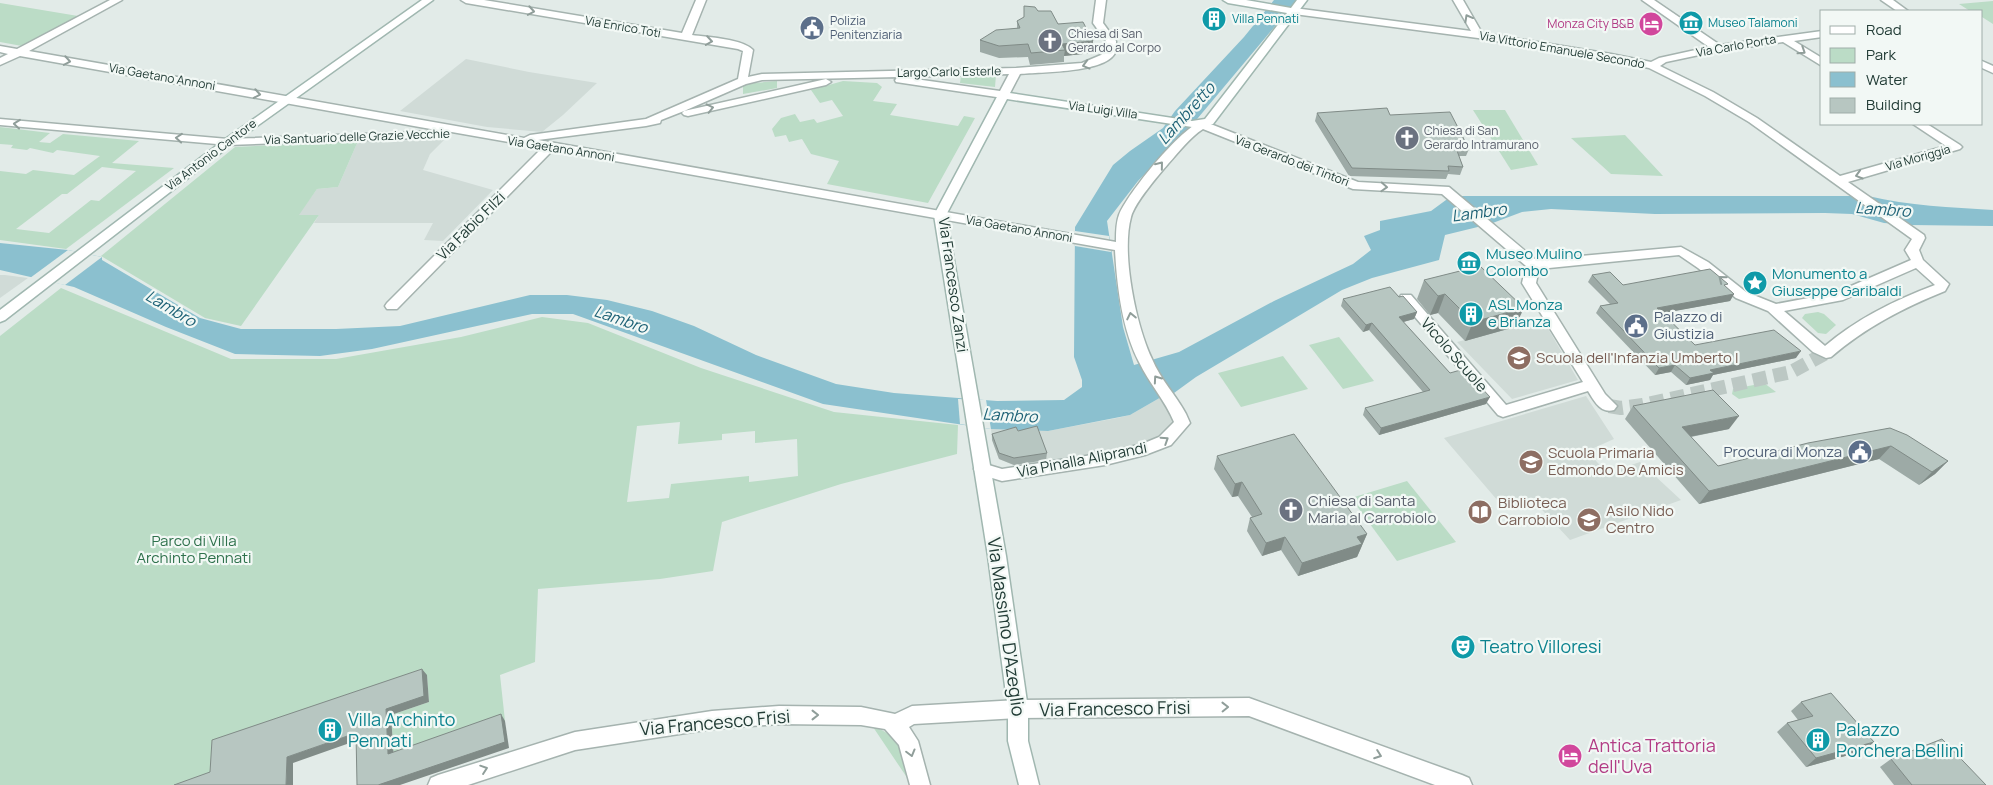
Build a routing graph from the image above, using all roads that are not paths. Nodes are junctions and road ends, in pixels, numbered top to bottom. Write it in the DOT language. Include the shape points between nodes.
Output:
graph roads {
  1 [pos="117,0"];
  2 [pos="428,0"];
  3 [pos="466,0"];
  4 [pos="701,0"];
  5 [pos="1102,0"];
  6 [pos="1228,0"];
  7 [pos="1302,0"];
  8 [pos="1458,0"];
  9 [pos="1647,0"];
  10 [pos="1886,0"];
  11 [pos="1901,10"];
  12 [pos="1291,11"];
  13 [pos="1820,34"];
  14 [pos="1478,35"];
  15 [pos="686,38"];
  16 [pos="1783,38"];
  17 [pos="1718,48"];
  18 [pos="0,49"];
  19 [pos="19,52"];
  20 [pos="0,62"];
  21 [pos="1820,62"];
  22 [pos="1652,66"];
  23 [pos="1016,71"];
  24 [pos="861,74"];
  25 [pos="780,77"];
  26 [pos="743,81"];
  27 [pos="729,88"];
  28 [pos="780,92"];
  29 [pos="1003,95"];
  30 [pos="286,100"];
  31 [pos="742,100"];
  32 [pos="0,122"];
  33 [pos="646,123"];
  34 [pos="1197,124"];
  35 [pos="1921,125"];
  36 [pos="474,134"];
  37 [pos="511,141"];
  38 [pos="228,142"];
  39 [pos="551,146"];
  40 [pos="1838,181"];
  41 [pos="940,215"];
  42 [pos="1117,246"];
  43 [pos="1918,262"];
  44 [pos="1533,265"];
  45 [pos="1406,298"];
  46 [pos="392,306"];
  47 [pos="1776,309"];
  48 [pos="0,317"];
  49 [pos="1592,385"];
  50 [pos="1609,406"];
  51 [pos="982,469"];
  52 [pos="1018,710"];
  53 [pos="895,724"];
  54 [pos="438,785"];
  55 [pos="920,785"];
  56 [pos="1029,785"];
  57 [pos="1462,785"];
  1 -- 19 [label="street"];
  2 -- 30 [label="street, Via Antonio Cantore"];
  3 -- 15 [label="street, Via Enrico Toti, one-way"];
  4 -- 15 [label="street"];
  5 -- 23 [label="street, one-way" via="1098,23 1110,41 1110,52 1105,57 1084,66"];
  6 -- 12 [label="street, Via Vittorio Emanuele Secondo"];
  7 -- 12 [label="street, Via Pinalla Aliprandi"];
  14 -- 8 [label="street, one-way"];
  9 -- 17 [label="street"];
  10 -- 11 [label="street"];
  12 -- 14 [label="street, Via Vittorio Emanuele Secondo"];
  12 -- 34 [label="street, Via Pinalla Aliprandi" via="1209,122"];
  13 -- 16 [label="street, Via Carlo Porta"];
  14 -- 22 [label="street, Via Vittorio Emanuele Secondo"];
  15 -- 26 [label="street, Via Enrico Toti, one-way" via="748,50"];
  16 -- 17 [label="street, Via Carlo Porta"];
  16 -- 21 [label="street, one-way"];
  17 -- 22 [label="street, Via Carlo Porta" via="1663,60"];
  18 -- 19 [label="street, Via Gaetano Annoni"];
  19 -- 20 [label="street"];
  19 -- 30 [label="street, Via Gaetano Annoni, one-way"];
  22 -- 40 [label="street, Via Vittorio Emanuele Secondo" via="1747,116"];
  23 -- 24 [label="street, Largo Carlo Esterle"];
  23 -- 29 [label="street, Largo Carlo Esterle"];
  24 -- 25 [label="street, Largo Carlo Esterle"];
  24 -- 28 [label="street, Largo Carlo Esterle"];
  24 -- 29 [label="street, Largo Carlo Esterle"];
  25 -- 26 [label="street, Largo Carlo Esterle"];
  25 -- 28 [label="street" via="784,88"];
  26 -- 27 [label="street, Largo Carlo Esterle"];
  27 -- 31 [label="street" via="728,93"];
  27 -- 33 [label="street, Largo Carlo Esterle"];
  28 -- 31 [label="street, Largo Carlo Esterle"];
  29 -- 34 [label="street, Via Luigi Villa"];
  29 -- 41 [label="street, Via Francesco Zanzi"];
  30 -- 36 [label="street, Via Gaetano Annoni"];
  30 -- 38 [label="street, Via Antonio Cantore"];
  33 -- 31 [label="street, Largo Carlo Esterle, one-way"];
  38 -- 32 [label="street, Via Santuario delle Grazie Vecchie, one-way"];
  33 -- 37 [label="street, Largo Carlo Esterle"];
  42 -- 34 [label="street, Via Pinalla Aliprandi, one-way" via="1125,215 1145,185"];
  34 -- 44 [label="street, Via Gerardo dei Tintori, one-way" via="1357,186 1449,194"];
  35 -- 40 [label="street, Via Moriggia, one-way" via="1956,147"];
  36 -- 37 [label="street, Via Gaetano Annoni"];
  36 -- 38 [label="street, Via Santuario delle Grazie Vecchie"];
  37 -- 39 [label="street, Via Gaetano Annoni"];
  38 -- 48 [label="street, Via Antonio Cantore"];
  39 -- 41 [label="street, Via Gaetano Annoni"];
  39 -- 46 [label="street, Via Fabio Filzi"];
  40 -- 43 [label="street, Via Vittorio Emanuele Secondo" via="1919,238 1912,250"];
  41 -- 42 [label="street, Via Gaetano Annoni"];
  41 -- 51 [label="street, Via Francesco Zanzi"];
  51 -- 42 [label="street, Via Pinalla Aliprandi, one-way" via="1002,475 1145,450 1165,441 1182,423 1178,410 1146,362 1137,338"];
  43 -- 47 [label="street" via="1838,296"];
  43 -- 47 [label="street" via="1942,284 1940,288 1867,320 1826,353 1779,316"];
  47 -- 44 [label="street, one-way" via="1746,299 1681,252"];
  44 -- 49 [label="street" via="1529,284"];
  45 -- 49 [label="street, Vicolo Scuole" via="1503,411"];
  49 -- 50 [label="street"];
  51 -- 52 [label="street, Via Massimo D'Azeglio"];
  52 -- 53 [label="street, Via Francesco Frisi" via="912,715"];
  52 -- 56 [label="street, Via Massimo D'Azeglio" via="1018,741"];
  52 -- 57 [label="street, Via Francesco Frisi, one-way" via="1249,707"];
  54 -- 53 [label="street, Via Francesco Frisi, one-way" via="575,741 644,729 779,715 876,717"];
  53 -- 55 [label="street, one-way" via="908,741"];
}
